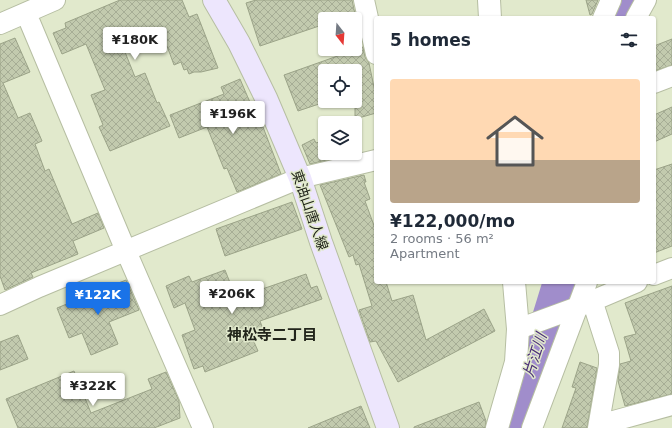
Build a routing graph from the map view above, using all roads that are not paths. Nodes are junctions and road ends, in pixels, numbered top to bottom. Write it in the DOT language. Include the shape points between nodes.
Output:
graph roads {
  1 [pos="55,0"];
  2 [pos="214,0"];
  3 [pos="364,0"];
  4 [pos="489,0"];
  5 [pos="611,0"];
  6 [pos="646,0"];
  7 [pos="26,13"];
  8 [pos="490,16"];
  9 [pos="604,16"];
  10 [pos="637,16"];
  11 [pos="0,24"];
  12 [pos="374,45"];
  13 [pos="672,76"];
  14 [pos="656,82"];
  15 [pos="374,160"];
  16 [pos="300,178"];
  17 [pos="126,251"];
  18 [pos="672,268"];
  19 [pos="656,274"];
  20 [pos="515,284"];
  21 [pos="631,284"];
  22 [pos="581,300"];
  23 [pos="0,305"];
  24 [pos="528,325"];
  25 [pos="672,405"];
  26 [pos="598,427"];
  27 [pos="203,428"];
  28 [pos="388,428"];
  29 [pos="497,428"];
  30 [pos="532,428"];
  1 -- 7 [label="street"];
  2 -- 16 [label="main road, 東油山唐人線" via="266,98"];
  3 -- 12 [label="street"];
  4 -- 8 [label="street"];
  5 -- 9 [label="street"];
  6 -- 10 [label="street"];
  7 -- 11 [label="street"];
  7 -- 17 [label="street"];
  13 -- 14 [label="street"];
  15 -- 16 [label="street"];
  16 -- 17 [label="street"];
  16 -- 28 [label="main road, 東油山唐人線" via="320,242"];
  17 -- 23 [label="street"];
  17 -- 27 [label="street"];
  18 -- 19 [label="street"];
  20 -- 24 [label="street"];
  21 -- 22 [label="street"];
  22 -- 24 [label="street"];
  22 -- 26 [label="street" via="609,353"];
  22 -- 30 [label="street"];
  24 -- 29 [label="street"];
  25 -- 26 [label="street"];
}
